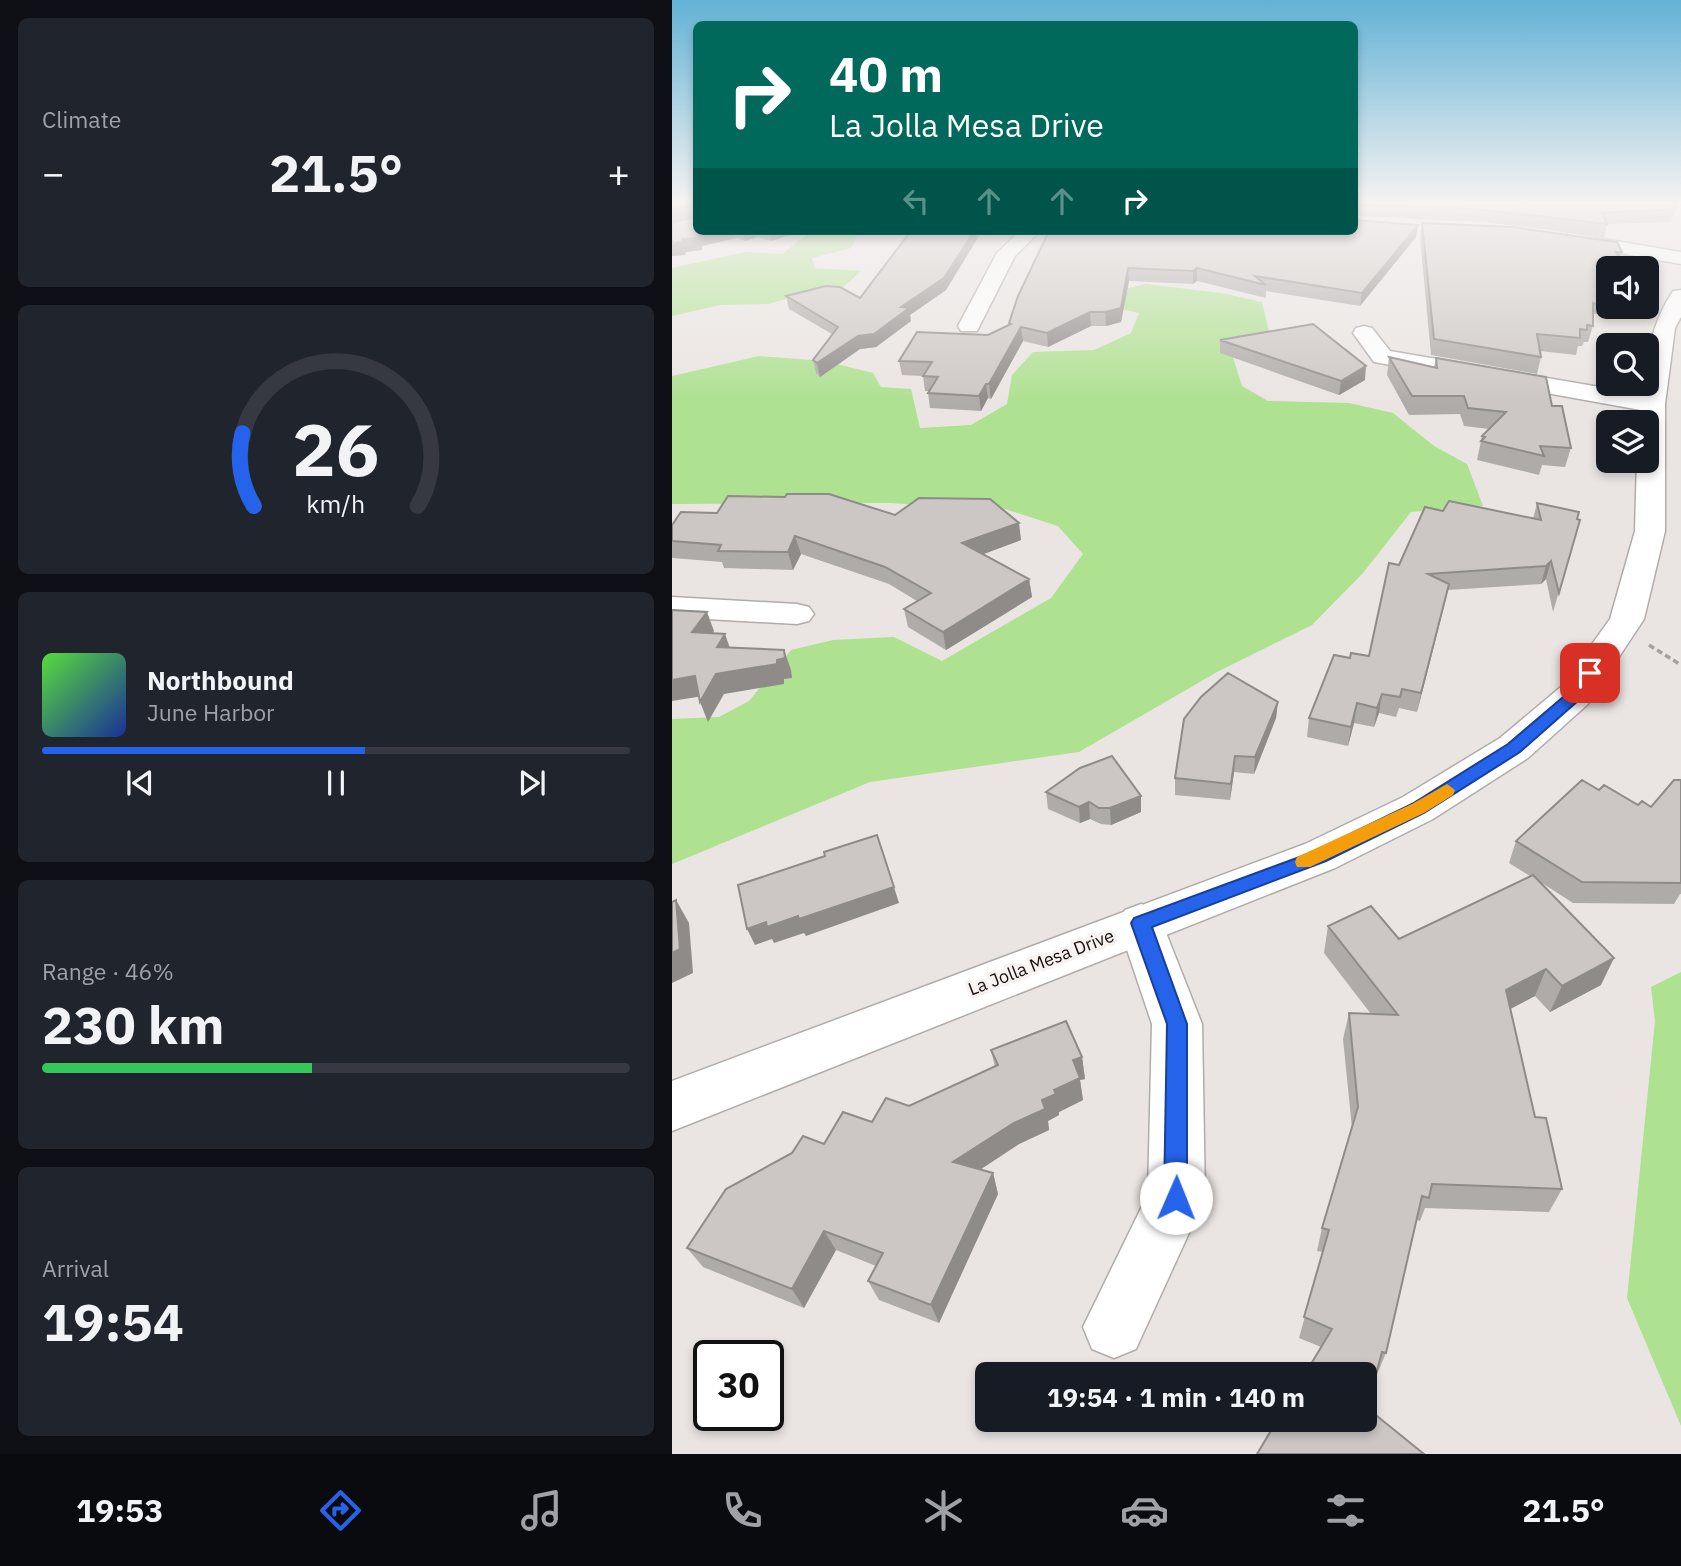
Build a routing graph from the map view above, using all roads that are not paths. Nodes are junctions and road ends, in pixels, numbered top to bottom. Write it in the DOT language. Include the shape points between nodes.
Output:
graph roads {
  1 [pos="999,269"];
  2 [pos="1681,296"];
  3 [pos="969,326"];
  4 [pos="1364,333"];
  5 [pos="1652,404"];
  6 [pos="672,607"];
  7 [pos="797,614"];
  8 [pos="1141,923"];
  9 [pos="672,1106"];
  10 [pos="1114,1327"];
  1 -- 3 [label="street"];
  2 -- 5 [label="street, La Jolla Mesa Drive" via="1664,328"];
  4 -- 5 [label="street" via="1382,357"];
  5 -- 8 [label="street, La Jolla Mesa Drive" via="1650,531 1627,620 1574,695 1514,748 1418,808 1320,856"];
  6 -- 7 [label="street"];
  8 -- 9 [label="street, La Jolla Mesa Drive"];
  8 -- 10 [label="street" via="1177,1024 1176,1198"];
}
